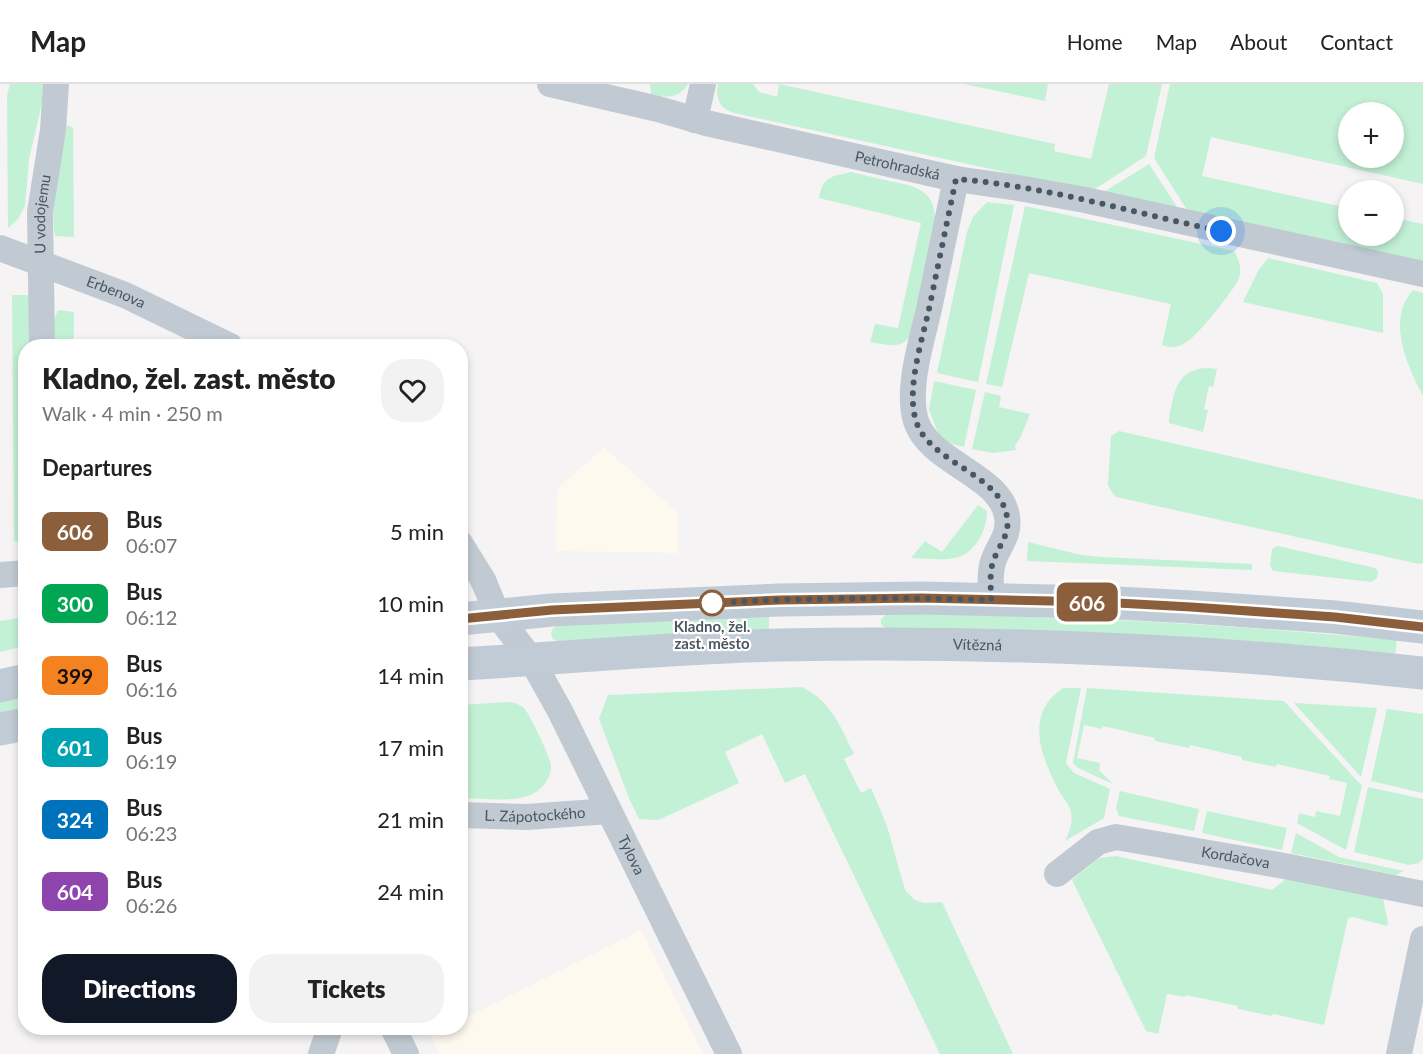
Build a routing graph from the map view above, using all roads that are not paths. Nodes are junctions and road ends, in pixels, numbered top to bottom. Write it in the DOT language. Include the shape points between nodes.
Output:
graph roads {
  1 [pos="56,84"];
  2 [pos="549,84"];
  3 [pos="703,84"];
  4 [pos="695,120"];
  5 [pos="956,179"];
  6 [pos="0,248"];
  7 [pos="40,264"];
  8 [pos="1423,274"];
  9 [pos="42,339"];
  10 [pos="216,339"];
  11 [pos="468,556"];
  12 [pos="18,574"];
  13 [pos="0,575"];
  14 [pos="991,600"];
  15 [pos="498,616"];
  16 [pos="468,618"];
  17 [pos="1423,627"];
  18 [pos="531,659"];
  19 [pos="468,663"];
  20 [pos="1423,673"];
  21 [pos="18,682"];
  22 [pos="0,686"];
  23 [pos="18,726"];
  24 [pos="0,729"];
  25 [pos="609,812"];
  26 [pos="468,815"];
  27 [pos="1057,874"];
  28 [pos="1423,894"];
  29 [pos="1423,939"];
  30 [pos="328,1035"];
  31 [pos="396,1035"];
  32 [pos="321,1054"];
  33 [pos="406,1054"];
  34 [pos="729,1054"];
  35 [pos="1399,1054"];
  1 -- 7 [label="street, U vodojemu" via="53,130 42,189"];
  2 -- 4 [label="street, Petrohradská"];
  3 -- 4 [label="street"];
  4 -- 5 [label="street, Petrohradská"];
  5 -- 8 [label="street, Petrohradská" via="1085,200"];
  5 -- 14 [label="street" via="916,370 914,411 928,442 994,491 1005,508 1007,532 994,558"];
  6 -- 7 [label="street, Erbenova"];
  7 -- 9 [label="street, U vodojemu"];
  7 -- 10 [label="street, Erbenova" via="125,295"];
  11 -- 15 [label="street"];
  12 -- 13 [label="street"];
  14 -- 15 [label="main road" via="780,600"];
  14 -- 17 [label="main road" via="1191,607"];
  15 -- 16 [label="main road"];
  15 -- 18 [label="street"];
  18 -- 19 [label="main road, Vítězná"];
  18 -- 20 [label="main road, Vítězná" via="779,645 983,644 1275,658"];
  18 -- 25 [label="street, Tylova"];
  21 -- 22 [label="main road"];
  23 -- 24 [label="main road"];
  25 -- 26 [label="street, L. Zápotockého" via="527,817"];
  25 -- 34 [label="street, Tylova"];
  27 -- 28 [label="street, Kordačova" via="1098,842 1116,837"];
  29 -- 35 [label="street"];
  30 -- 32 [label="street"];
  31 -- 33 [label="street"];
}
